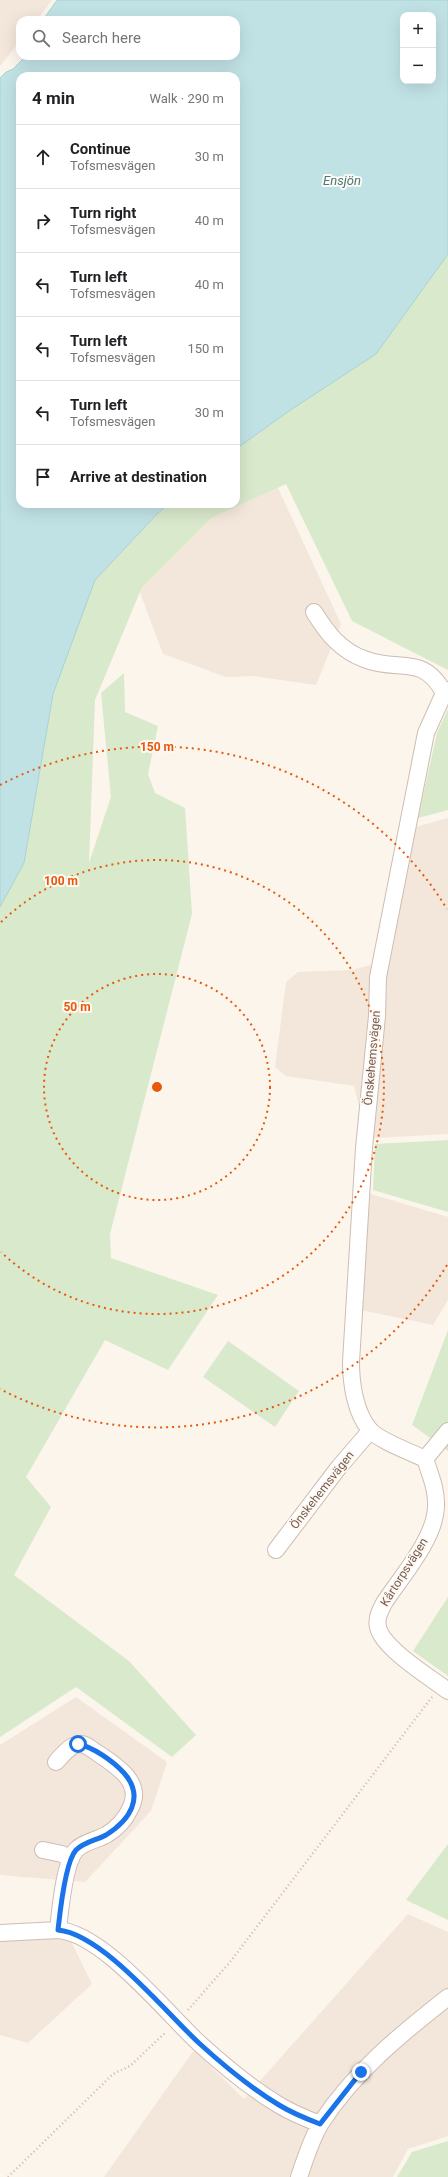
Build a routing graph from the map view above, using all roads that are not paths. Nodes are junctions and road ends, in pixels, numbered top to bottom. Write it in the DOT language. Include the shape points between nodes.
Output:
graph roads {
  1 [pos="314,612"];
  2 [pos="446,692"];
  3 [pos="370,1431"];
  4 [pos="448,1431"];
  5 [pos="425,1459"];
  6 [pos="276,1550"];
  7 [pos="444,1688"];
  8 [pos="56,1762"];
  9 [pos="42,1850"];
  10 [pos="71,1859"];
  11 [pos="58,1930"];
  12 [pos="0,1933"];
  13 [pos="448,1997"];
  14 [pos="320,2124"];
  15 [pos="299,2177"];
  1 -- 2 [label="street" via="327,632 354,655 429,672"];
  2 -- 3 [label="street, Önskehemsvägen" via="424,740 378,978 377,1016 364,1148 351,1379 360,1412"];
  3 -- 5 [label="street"];
  3 -- 6 [label="street, Önskehemsvägen"];
  4 -- 5 [label="street"];
  5 -- 7 [label="street, Kårtorpsvägen" via="435,1490 436,1507 429,1533 377,1615 378,1627 388,1645"];
  8 -- 10 [label="street" via="68,1748 78,1744 87,1745 121,1770 132,1782 135,1793 134,1803 118,1826 105,1836 76,1850"];
  9 -- 10 [label="street" via="62,1854"];
  10 -- 11 [label="street"];
  11 -- 12 [label="street"];
  11 -- 14 [label="street" via="68,1931 86,1939 135,1978 200,2044 279,2105"];
  13 -- 14 [label="street" via="404,2031 361,2072"];
  14 -- 15 [label="street"];
}
